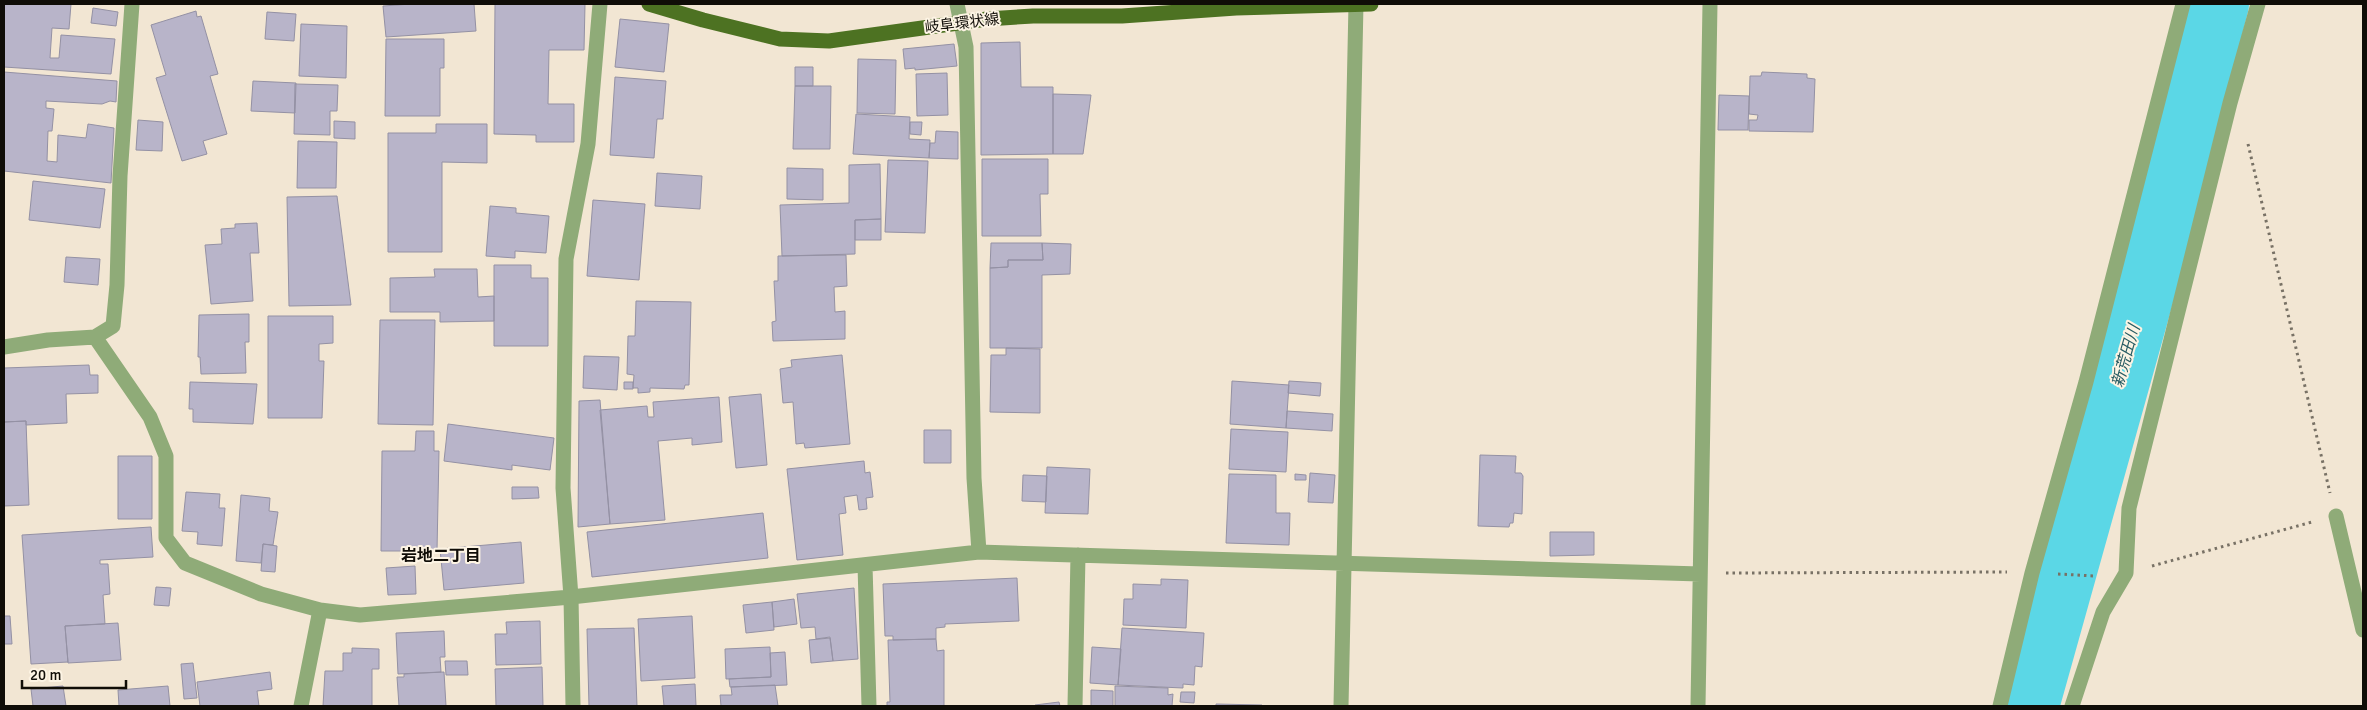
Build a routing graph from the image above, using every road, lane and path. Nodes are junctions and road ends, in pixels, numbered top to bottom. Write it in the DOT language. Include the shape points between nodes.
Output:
graph roads {
  1 [pos="132,4"];
  2 [pos="600,4"];
  3 [pos="649,4"];
  4 [pos="957,4"];
  5 [pos="1361,4"];
  6 [pos="1710,4"];
  7 [pos="2184,4"];
  8 [pos="2258,4"];
  9 [pos="960,23"];
  10 [pos="2247,142"];
  11 [pos="95,337"];
  12 [pos="4,347"];
  13 [pos="2336,516"];
  14 [pos="979,552"];
  15 [pos="1078,555"];
  16 [pos="1344,562"];
  17 [pos="865,565"];
  18 [pos="2032,573"];
  19 [pos="1700,574"];
  20 [pos="2126,574"];
  21 [pos="571,597"];
  22 [pos="320,610"];
  23 [pos="2363,630"];
  24 [pos="301,706"];
  25 [pos="573,706"];
  26 [pos="869,706"];
  27 [pos="1076,706"];
  28 [pos="1341,706"];
  29 [pos="1698,706"];
  30 [pos="2000,706"];
  31 [pos="2072,706"];
  1 -- 11 [label="street" via="113,326"];
  2 -- 21 [label="street" via="588,144 566,258 563,488"];
  3 -- 9 [label="main road, 岐阜環状線" via="780,40 829,41"];
  4 -- 9 [label="street"];
  5 -- 9 [label="main road, 岐阜環状線" via="1122,16 1032,16"];
  5 -- 16 [label="street"];
  6 -- 19 [label="street"];
  7 -- 18 [label="street" via="2086,382"];
  8 -- 20 [label="street" via="2129,508"];
  9 -- 14 [label="street" via="966,47 974,478"];
  10 -- 13 [label="path"];
  11 -- 12 [label="street"];
  11 -- 22 [label="street" via="150,417 160,440 166,456 166,538 185,563 261,594"];
  13 -- 20 [label="path"];
  13 -- 23 [label="street"];
  14 -- 15 [label="street"];
  14 -- 17 [label="street"];
  15 -- 16 [label="street"];
  15 -- 27 [label="street"];
  16 -- 19 [label="street"];
  16 -- 28 [label="street"];
  17 -- 21 [label="street"];
  17 -- 26 [label="street"];
  18 -- 19 [label="path"];
  18 -- 20 [label="path"];
  18 -- 30 [label="street"];
  19 -- 29 [label="street"];
  20 -- 31 [label="street" via="2103,612"];
  21 -- 22 [label="street" via="360,615"];
  21 -- 25 [label="street"];
  22 -- 24 [label="street"];
}
